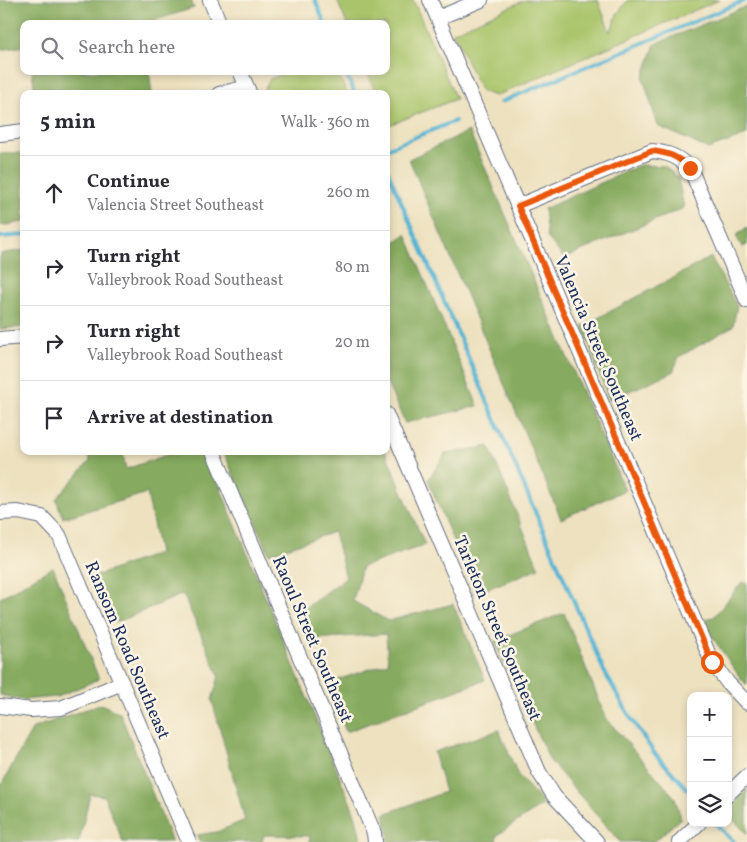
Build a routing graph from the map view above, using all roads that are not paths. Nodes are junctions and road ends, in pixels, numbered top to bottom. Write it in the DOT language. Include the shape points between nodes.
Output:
graph roads {
  1 [pos="210,0"];
  2 [pos="430,0"];
  3 [pos="481,0"];
  4 [pos="438,18"];
  5 [pos="218,20"];
  6 [pos="242,75"];
  7 [pos="249,90"];
  8 [pos="20,132"];
  9 [pos="0,134"];
  10 [pos="518,206"];
  11 [pos="747,301"];
  12 [pos="20,337"];
  13 [pos="0,339"];
  14 [pos="390,423"];
  15 [pos="215,455"];
  16 [pos="0,513"];
  17 [pos="122,684"];
  18 [pos="747,703"];
  19 [pos="0,706"];
  20 [pos="747,776"];
  21 [pos="732,790"];
  22 [pos="695,827"];
  23 [pos="189,842"];
  24 [pos="375,842"];
  25 [pos="597,842"];
  26 [pos="679,842"];
  1 -- 5 [label="street"];
  2 -- 4 [label="street, Valencia Street Southeast"];
  3 -- 4 [label="street"];
  4 -- 10 [label="street, Valencia Street Southeast"];
  6 -- 7 [label="street"];
  8 -- 9 [label="street"];
  10 -- 11 [label="street" via="652,151 666,153 690,168"];
  10 -- 18 [label="street, Valencia Street Southeast" via="712,662"];
  12 -- 13 [label="street"];
  14 -- 25 [label="street, Tarleton Street Southeast" via="539,772 554,796"];
  15 -- 24 [label="street, Raoul Street Southeast" via="374,833"];
  16 -- 17 [label="street, Ransom Road Southeast" via="18,512 42,517 59,534"];
  17 -- 19 [label="street" via="60,708 31,710"];
  17 -- 23 [label="street, Ransom Road Southeast"];
  20 -- 21 [label="street"];
  22 -- 26 [label="street"];
}
